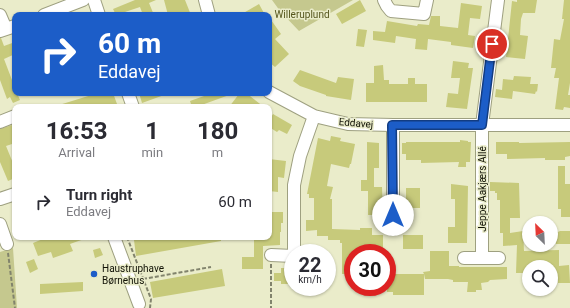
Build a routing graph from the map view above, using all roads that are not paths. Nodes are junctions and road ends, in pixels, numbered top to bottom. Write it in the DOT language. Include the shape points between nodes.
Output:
graph roads {
  1 [pos="83,0"];
  2 [pos="94,0"];
  3 [pos="205,0"];
  4 [pos="384,0"];
  5 [pos="427,0"];
  6 [pos="498,0"];
  7 [pos="52,12"];
  8 [pos="98,12"];
  9 [pos="208,12"];
  10 [pos="0,15"];
  11 [pos="7,29"];
  12 [pos="272,94"];
  13 [pos="314,116"];
  14 [pos="12,117"];
  15 [pos="0,122"];
  16 [pos="392,125"];
  17 [pos="482,125"];
  18 [pos="570,125"];
  19 [pos="12,195"];
  20 [pos="0,199"];
  21 [pos="0,224"];
  22 [pos="393,229"];
  23 [pos="115,240"];
  24 [pos="7,244"];
  25 [pos="294,244"];
  26 [pos="271,255"];
  27 [pos="284,256"];
  28 [pos="464,258"];
  29 [pos="482,258"];
  30 [pos="499,258"];
  31 [pos="139,304"];
  1 -- 7 [label="street"];
  2 -- 8 [label="street"];
  3 -- 9 [label="street"];
  4 -- 5 [label="street" via="391,11 424,14"];
  6 -- 17 [label="street, Jeppe Aakjærs Allé"];
  10 -- 11 [label="street"];
  12 -- 13 [label="street, Eddavej"];
  13 -- 16 [label="street, Eddavej" via="348,124"];
  13 -- 25 [label="street" via="300,156 294,185"];
  14 -- 15 [label="street"];
  16 -- 17 [label="street, Eddavej"];
  16 -- 22 [label="street"];
  17 -- 18 [label="street, Eddavej"];
  17 -- 29 [label="street, Jeppe Aakjærs Allé"];
  19 -- 20 [label="street"];
  21 -- 24 [label="street"];
  23 -- 31 [label="street"];
  26 -- 27 [label="street"];
  28 -- 29 [label="street"];
  29 -- 30 [label="street"];
}
